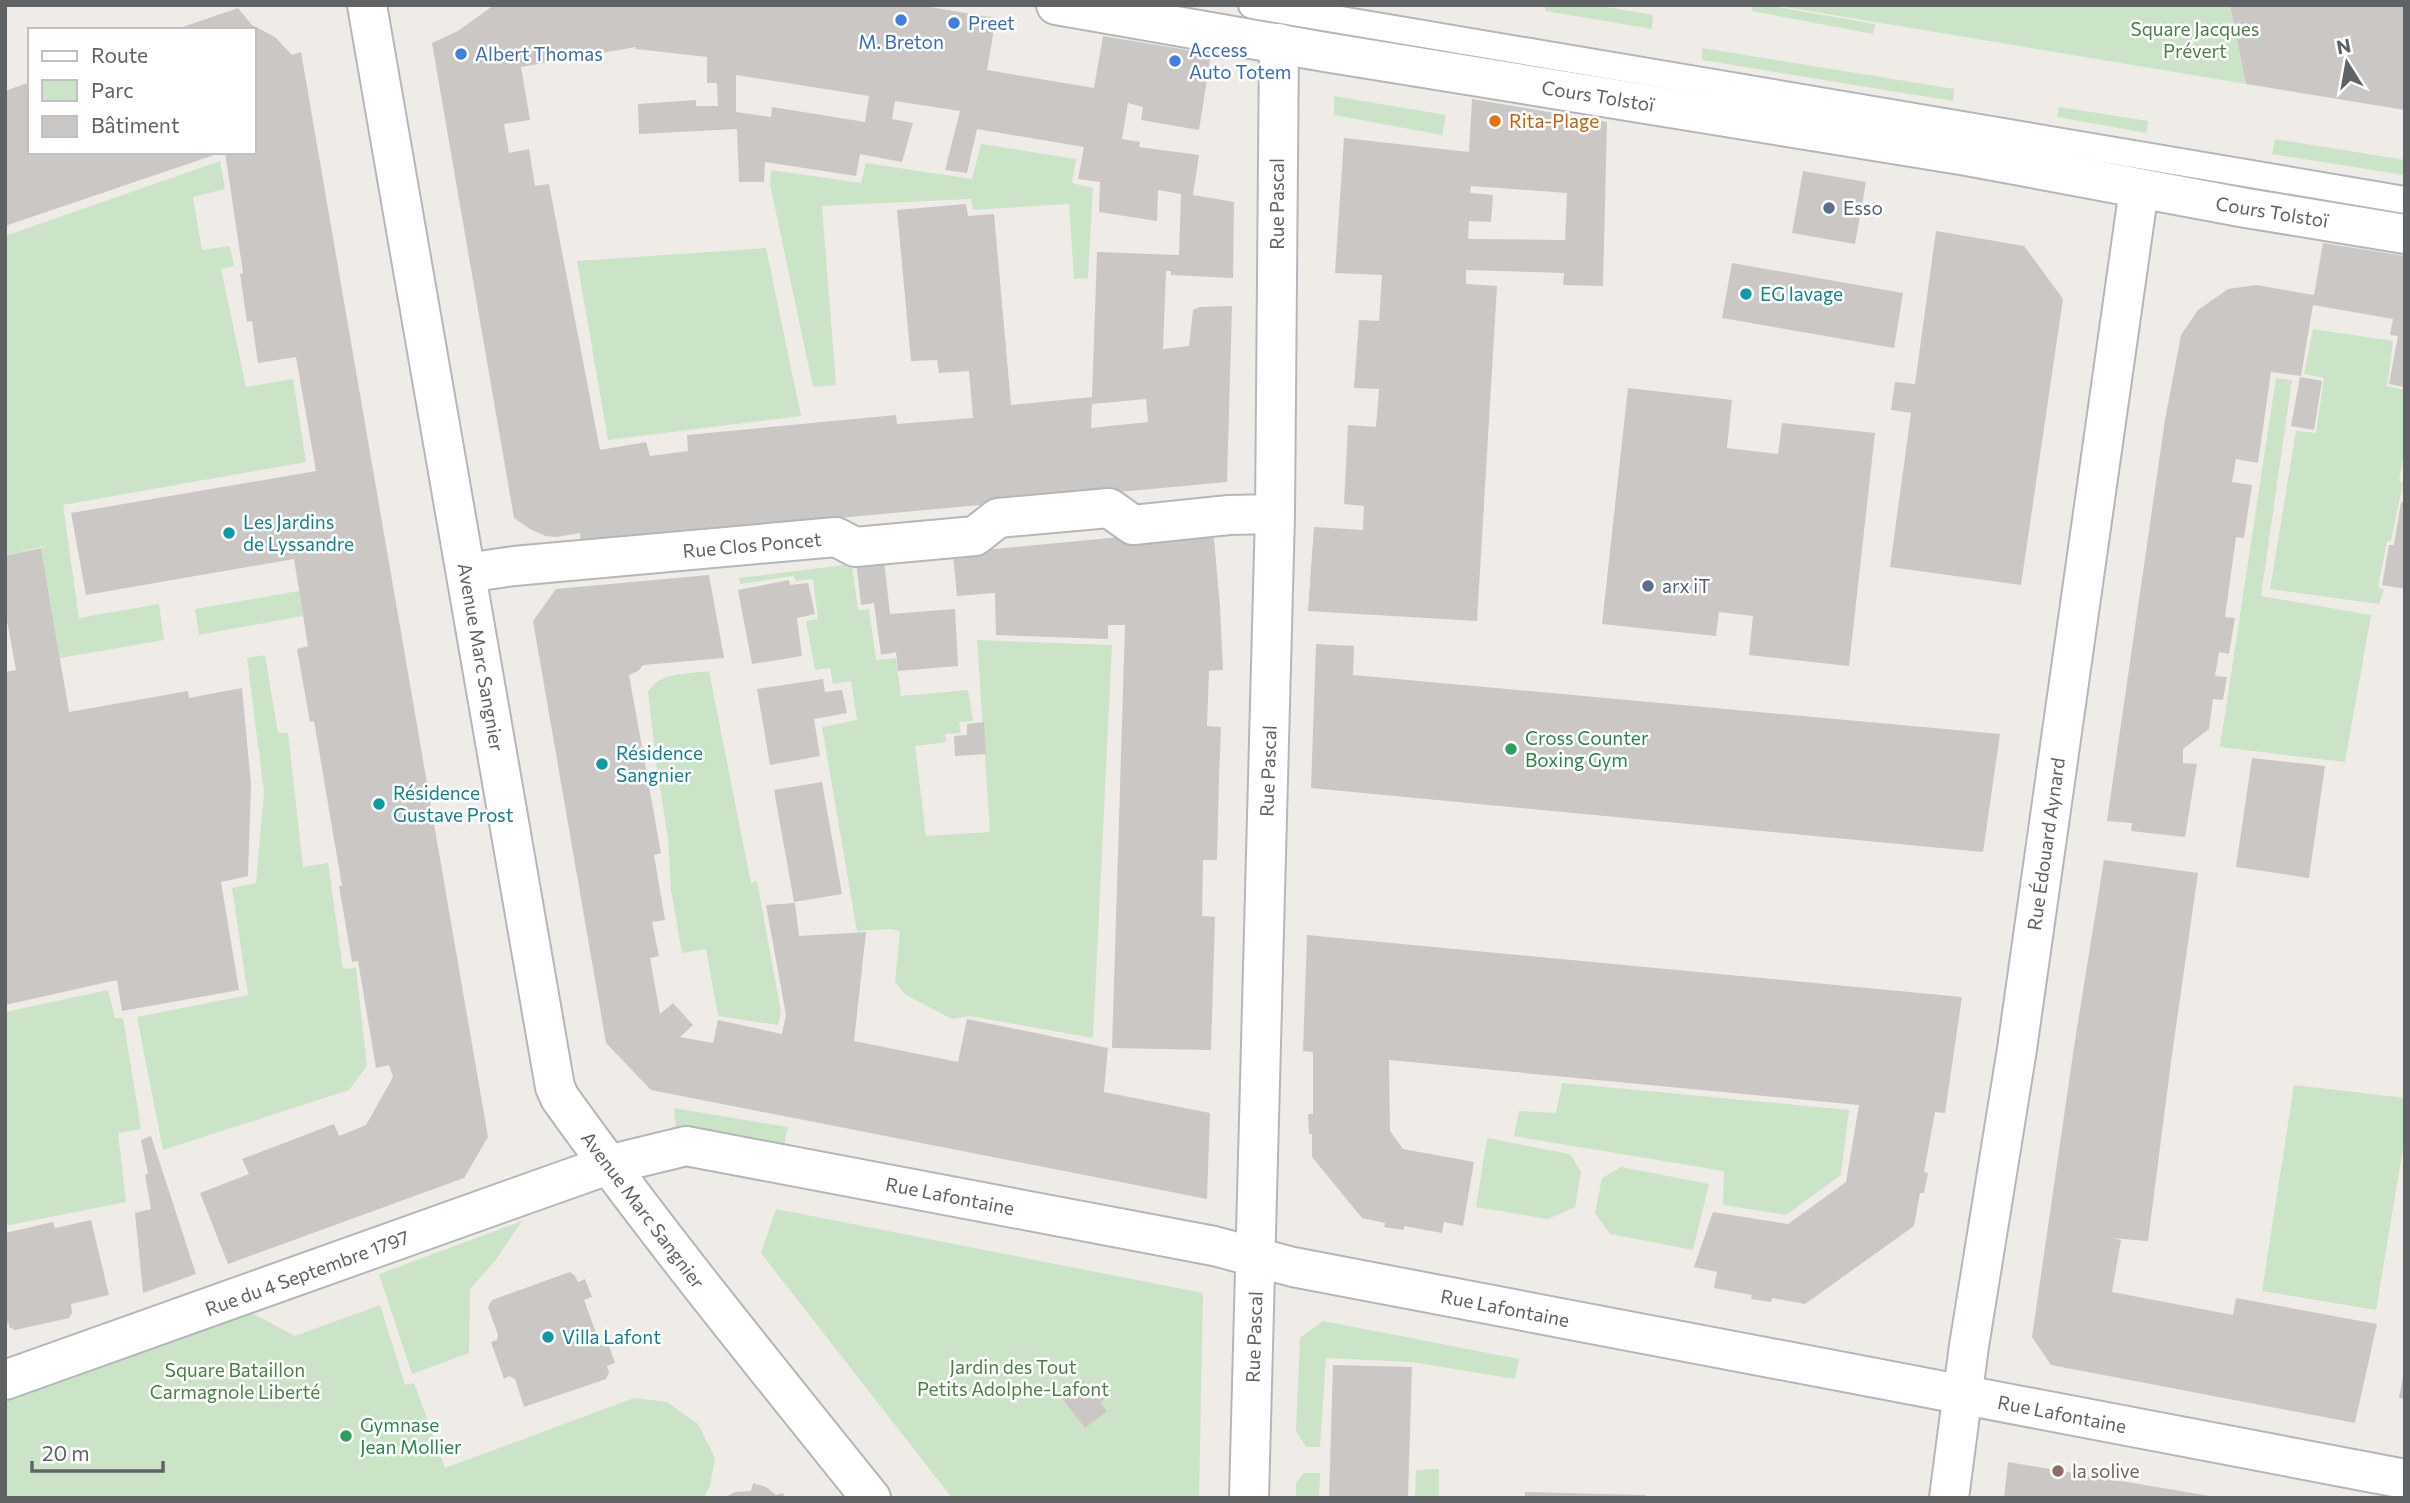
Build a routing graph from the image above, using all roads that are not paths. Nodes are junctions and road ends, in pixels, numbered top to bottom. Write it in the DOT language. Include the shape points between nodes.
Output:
graph roads {
  1 [pos="367,5"];
  2 [pos="1056,5"];
  3 [pos="1252,5"];
  4 [pos="1279,43"];
  5 [pos="2142,173"];
  6 [pos="2405,200"];
  7 [pos="2405,233"];
  8 [pos="1275,514"];
  9 [pos="467,573"];
  10 [pos="608,1165"];
  11 [pos="1255,1257"];
  12 [pos="5,1380"];
  13 [pos="1962,1395"];
  14 [pos="2405,1479"];
  15 [pos="871,1498"];
  16 [pos="1249,1498"];
  17 [pos="1949,1498"];
  1 -- 9 [label="street, Avenue Marc Sangnier"];
  2 -- 4 [label="street, Cours Tolstoï"];
  3 -- 5 [label="lane, Cours Tolstoï"];
  4 -- 5 [label="street, Cours Tolstoï" via="1967,156"];
  4 -- 8 [label="street, Rue Pascal"];
  5 -- 6 [label="lane, Cours Tolstoï"];
  5 -- 7 [label="street, Cours Tolstoï"];
  5 -- 13 [label="street, Rue Édouard Aynard" via="2017,1049"];
  8 -- 9 [label="street, Rue Clos Poncet" via="1133,525 1109,508 998,518 975,536 855,547 835,537"];
  8 -- 11 [label="street, Rue Pascal"];
  9 -- 10 [label="street, Avenue Marc Sangnier" via="555,1087"];
  10 -- 11 [label="street, Rue Lafontaine" via="686,1146"];
  10 -- 12 [label="street, Rue du 4 Septembre 1797"];
  10 -- 15 [label="street, Avenue Marc Sangnier"];
  11 -- 13 [label="street, Rue Lafontaine"];
  11 -- 16 [label="street, Rue Pascal"];
  13 -- 14 [label="street, Rue Lafontaine"];
  13 -- 17 [label="street, Rue Édouard Aynard"];
}
